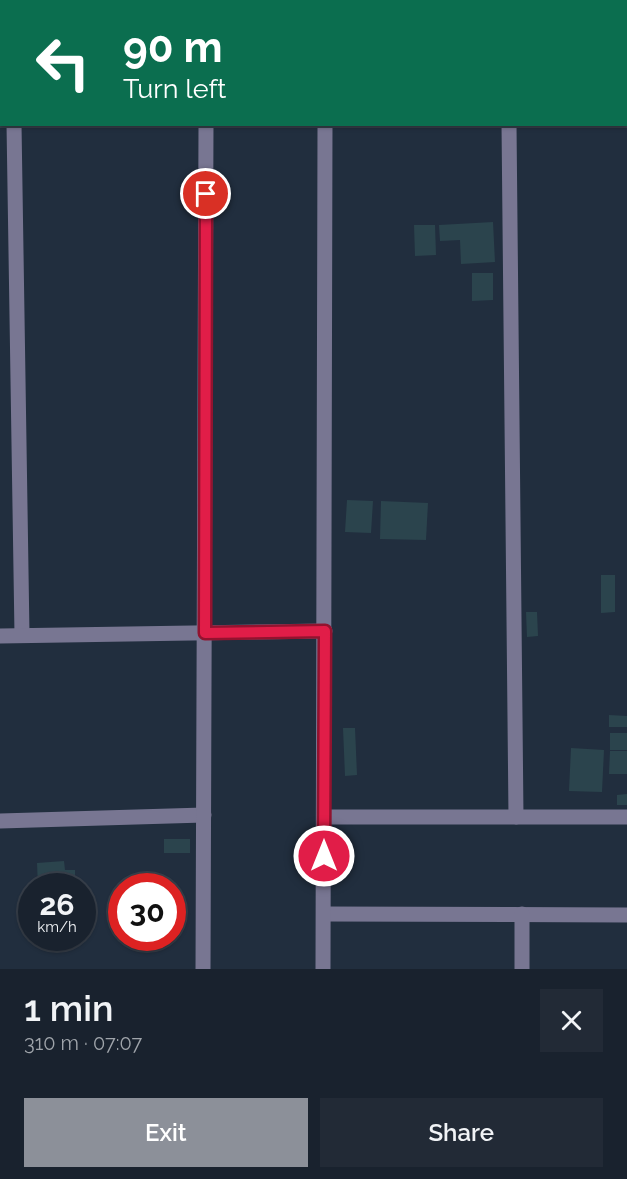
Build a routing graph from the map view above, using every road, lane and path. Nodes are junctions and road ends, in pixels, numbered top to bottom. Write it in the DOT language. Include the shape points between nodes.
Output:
graph roads {
  1 [pos="14,126"];
  2 [pos="206,126"];
  3 [pos="326,126"];
  4 [pos="509,126"];
  5 [pos="325,631"];
  6 [pos="205,633"];
  7 [pos="22,635"];
  8 [pos="0,636"];
  9 [pos="204,815"];
  10 [pos="324,817"];
  11 [pos="516,817"];
  12 [pos="627,817"];
  13 [pos="0,822"];
  14 [pos="324,914"];
  15 [pos="522,914"];
  16 [pos="627,915"];
  17 [pos="203,969"];
  18 [pos="323,969"];
  19 [pos="522,969"];
  1 -- 7 [label="street"];
  2 -- 6 [label="street"];
  3 -- 5 [label="street"];
  4 -- 11 [label="street"];
  5 -- 6 [label="street"];
  5 -- 10 [label="street"];
  6 -- 7 [label="street"];
  6 -- 9 [label="street"];
  7 -- 8 [label="street"];
  9 -- 13 [label="street"];
  9 -- 17 [label="street"];
  10 -- 11 [label="street"];
  10 -- 14 [label="street"];
  11 -- 12 [label="street"];
  14 -- 15 [label="street"];
  14 -- 18 [label="street"];
  15 -- 16 [label="street"];
  15 -- 19 [label="street"];
}
